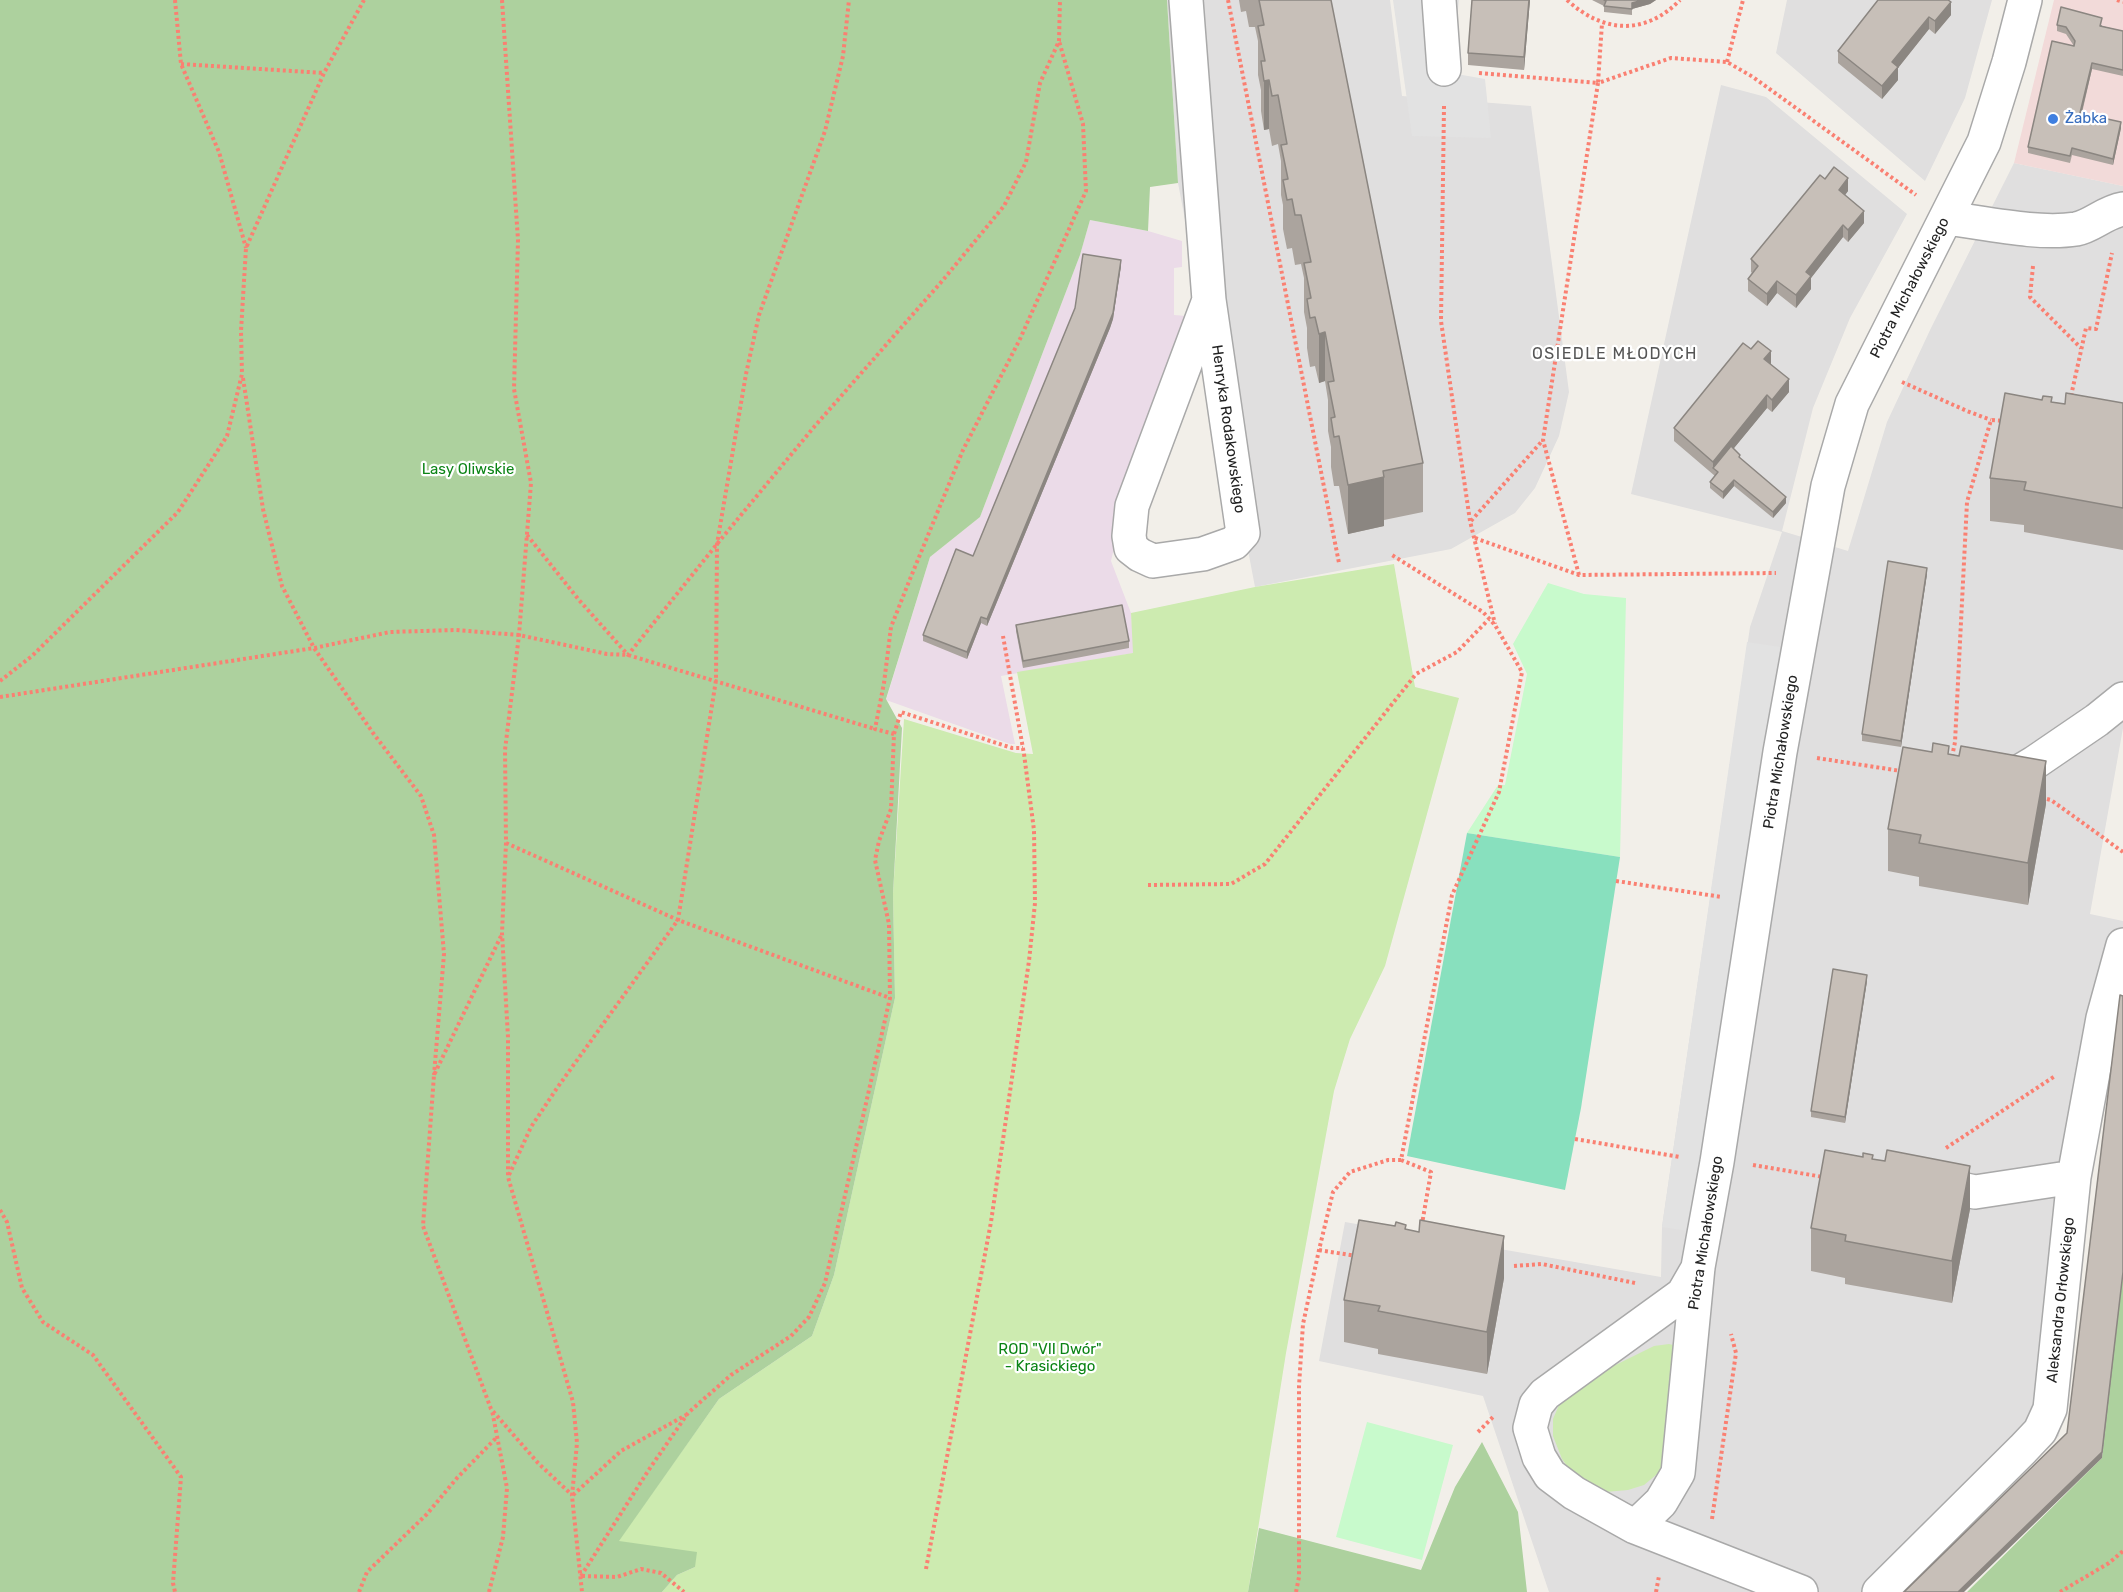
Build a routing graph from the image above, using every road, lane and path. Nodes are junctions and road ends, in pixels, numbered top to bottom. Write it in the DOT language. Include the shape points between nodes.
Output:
graph roads {
  1 [pos="175,0"];
  2 [pos="364,0"];
  3 [pos="502,0"];
  4 [pos="849,0"];
  5 [pos="1060,0"];
  6 [pos="1186,0"];
  7 [pos="1228,0"];
  8 [pos="1439,0"];
  9 [pos="1567,0"];
  10 [pos="1680,0"];
  11 [pos="1743,0"];
  12 [pos="2025,0"];
  13 [pos="2117,0"];
  14 [pos="2123,2"];
  15 [pos="1602,23"];
  16 [pos="1059,41"];
  17 [pos="1727,62"];
  18 [pos="181,64"];
  19 [pos="1456,71"];
  20 [pos="324,73"];
  21 [pos="1598,82"];
  22 [pos="1935,209"];
  23 [pos="2123,209"];
  24 [pos="246,248"];
  25 [pos="1209,300"];
  26 [pos="2035,302"];
  27 [pos="2081,349"];
  28 [pos="242,374"];
  29 [pos="1899,380"];
  30 [pos="2068,401"];
  31 [pos="1991,420"];
  32 [pos="2013,422"];
  33 [pos="1543,440"];
  34 [pos="1470,522"];
  35 [pos="526,534"];
  36 [pos="1475,538"];
  37 [pos="717,544"];
  38 [pos="1392,555"];
  39 [pos="1339,563"];
  40 [pos="1787,573"];
  41 [pos="1579,575"];
  42 [pos="1489,619"];
  43 [pos="1495,625"];
  44 [pos="519,635"];
  45 [pos="1003,636"];
  46 [pos="314,648"];
  47 [pos="628,655"];
  48 [pos="0,681"];
  49 [pos="716,681"];
  50 [pos="0,697"];
  51 [pos="2123,699"];
  52 [pos="874,729"];
  53 [pos="894,734"];
  54 [pos="1023,748"];
  55 [pos="1814,758"];
  56 [pos="1950,766"];
  57 [pos="1903,771"];
  58 [pos="2040,798"];
  59 [pos="506,843"];
  60 [pos="2123,852"];
  61 [pos="1616,881"];
  62 [pos="1148,885"];
  63 [pos="1692,893"];
  64 [pos="678,920"];
  65 [pos="502,933"];
  66 [pos="2123,945"];
  67 [pos="890,998"];
  68 [pos="2097,1048"];
  69 [pos="434,1075"];
  70 [pos="1575,1139"];
  71 [pos="1658,1154"];
  72 [pos="1401,1160"];
  73 [pos="1717,1162"];
  74 [pos="508,1177"];
  75 [pos="1902,1177"];
  76 [pos="1828,1178"];
  77 [pos="2074,1178"];
  78 [pos="0,1210"];
  79 [pos="1421,1231"];
  80 [pos="1319,1250"];
  81 [pos="1361,1257"];
  82 [pos="1515,1266"];
  83 [pos="1691,1280"];
  84 [pos="1729,1324"];
  85 [pos="491,1409"];
  86 [pos="1499,1412"];
  87 [pos="688,1413"];
  88 [pos="1478,1432"];
  89 [pos="497,1437"];
  90 [pos="572,1496"];
  91 [pos="1635,1527"];
  92 [pos="2123,1551"];
  93 [pos="1707,1556"];
  94 [pos="926,1569"];
  95 [pos="581,1576"];
  96 [pos="175,1592"];
  97 [pos="358,1592"];
  98 [pos="489,1592"];
  99 [pos="582,1592"];
  100 [pos="684,1592"];
  101 [pos="1296,1592"];
  102 [pos="1801,1592"];
  103 [pos="1879,1592"];
  104 [pos="2060,1592"];
  1 -- 18 [label="path"];
  2 -- 20 [label="path"];
  3 -- 35 [label="path" via="518,240 514,389 531,483"];
  4 -- 37 [label="path" via="843,56 825,131 759,315"];
  5 -- 16 [label="path"];
  6 -- 25 [label="street, Henryka Rodakowskiego"];
  7 -- 39 [label="path"];
  8 -- 19 [label="street"];
  9 -- 15 [label="path" via="1581,13"];
  10 -- 15 [label="path" via="1649,22 1626,27"];
  11 -- 17 [label="path"];
  12 -- 22 [label="street, Piotra Michałowskiego" via="1984,142"];
  13 -- 14 [label="path"];
  15 -- 21 [label="path"];
  16 -- 37 [label="path" via="1040,83 1026,162 1004,206"];
  16 -- 52 [label="path" via="1083,124 1086,191 1020,339 963,450 891,627"];
  17 -- 21 [label="path" via="1671,58"];
  17 -- 22 [label="path"];
  18 -- 20 [label="path"];
  18 -- 24 [label="path" via="219,152"];
  19 -- 21 [label="path"];
  19 -- 34 [label="path" via="1441,321"];
  20 -- 24 [label="path"];
  21 -- 33 [label="path"];
  22 -- 23 [label="street" via="2055,232 2080,228"];
  22 -- 73 [label="street, Piotra Michałowskiego" via="1852,404 1828,486 1780,752"];
  23 -- 27 [label="path" via="2096,329 2086,328"];
  24 -- 28 [label="path"];
  25 -- 25 [label="street, Henryka Rodakowskiego" via="1132,506 1131,548 1153,561 1203,554 1234,543 1244,533"];
  26 -- 27 [label="path"];
  27 -- 30 [label="path" via="2073,394"];
  28 -- 46 [label="path" via="263,509 282,586"];
  28 -- 48 [label="path" via="227,436 178,512 32,656"];
  29 -- 31 [label="path"];
  31 -- 32 [label="path"];
  31 -- 56 [label="path" via="1967,502 1955,742"];
  33 -- 34 [label="path"];
  33 -- 41 [label="path"];
  34 -- 36 [label="path"];
  35 -- 44 [label="path"];
  35 -- 47 [label="path"];
  36 -- 41 [label="path"];
  36 -- 43 [label="path"];
  37 -- 47 [label="path"];
  37 -- 49 [label="path"];
  38 -- 42 [label="path"];
  40 -- 41 [label="path"];
  42 -- 43 [label="path"];
  42 -- 62 [label="path" via="1457,652 1416,674 1265,864 1231,884"];
  43 -- 72 [label="path" via="1522,672 1499,792 1452,895"];
  44 -- 46 [label="path" via="455,630 390,632"];
  44 -- 47 [label="path"];
  44 -- 59 [label="path" via="505,750"];
  45 -- 54 [label="path"];
  46 -- 50 [label="path"];
  46 -- 69 [label="path" via="422,796 434,835 444,954"];
  47 -- 49 [label="path"];
  49 -- 52 [label="path"];
  49 -- 64 [label="path"];
  51 -- 56 [label="street" via="2019,772 1999,775"];
  52 -- 53 [label="path"];
  53 -- 54 [label="path" via="901,712 1012,748"];
  53 -- 67 [label="path" via="891,809 875,860 889,924"];
  54 -- 94 [label="path" via="1034,830 1035,903 1029,961 991,1222"];
  55 -- 57 [label="path"];
  58 -- 60 [label="path" via="2051,800"];
  59 -- 64 [label="path"];
  59 -- 65 [label="path"];
  61 -- 63 [label="path"];
  64 -- 67 [label="path"];
  64 -- 74 [label="path" via="538,1117"];
  65 -- 69 [label="path"];
  65 -- 74 [label="path" via="508,1037"];
  66 -- 68 [label="street, Aleksandra Orłowskiego"];
  67 -- 87 [label="path" via="825,1283 809,1317 791,1336 731,1374"];
  68 -- 75 [label="path"];
  68 -- 77 [label="street, Aleksandra Orłowskiego"];
  69 -- 85 [label="path" via="423,1227"];
  70 -- 71 [label="path"];
  72 -- 79 [label="path" via="1431,1172"];
  72 -- 80 [label="path" via="1350,1172 1333,1192"];
  73 -- 76 [label="path"];
  73 -- 83 [label="street, Piotra Michałowskiego"];
  74 -- 90 [label="path" via="573,1402 577,1443"];
  75 -- 77 [label="street" via="1975,1192"];
  77 -- 103 [label="street, Aleksandra Orłowskiego" via="2050,1409 2040,1431"];
  78 -- 96 [label="path" via="7,1222 21,1288 43,1322 93,1356 181,1477"];
  80 -- 81 [label="path"];
  80 -- 101 [label="path" via="1303,1324"];
  82 -- 83 [label="path" via="1542,1264"];
  83 -- 91 [label="street, Piotra Michałowskiego" via="1678,1473 1661,1502"];
  83 -- 91 [label="street" via="1545,1394 1536,1405 1530,1428 1539,1457 1550,1475"];
  84 -- 93 [label="path" via="1736,1353"];
  85 -- 89 [label="path"];
  85 -- 90 [label="path"];
  86 -- 88 [label="path"];
  87 -- 90 [label="path" via="621,1451"];
  87 -- 95 [label="path"];
  89 -- 97 [label="path" via="367,1572"];
  89 -- 98 [label="path" via="507,1488 503,1537"];
  90 -- 95 [label="path"];
  91 -- 93 [label="street"];
  92 -- 104 [label="path"];
  93 -- 102 [label="street"];
  95 -- 99 [label="path"];
  95 -- 100 [label="path" via="617,1577 641,1569 662,1573"];
}
